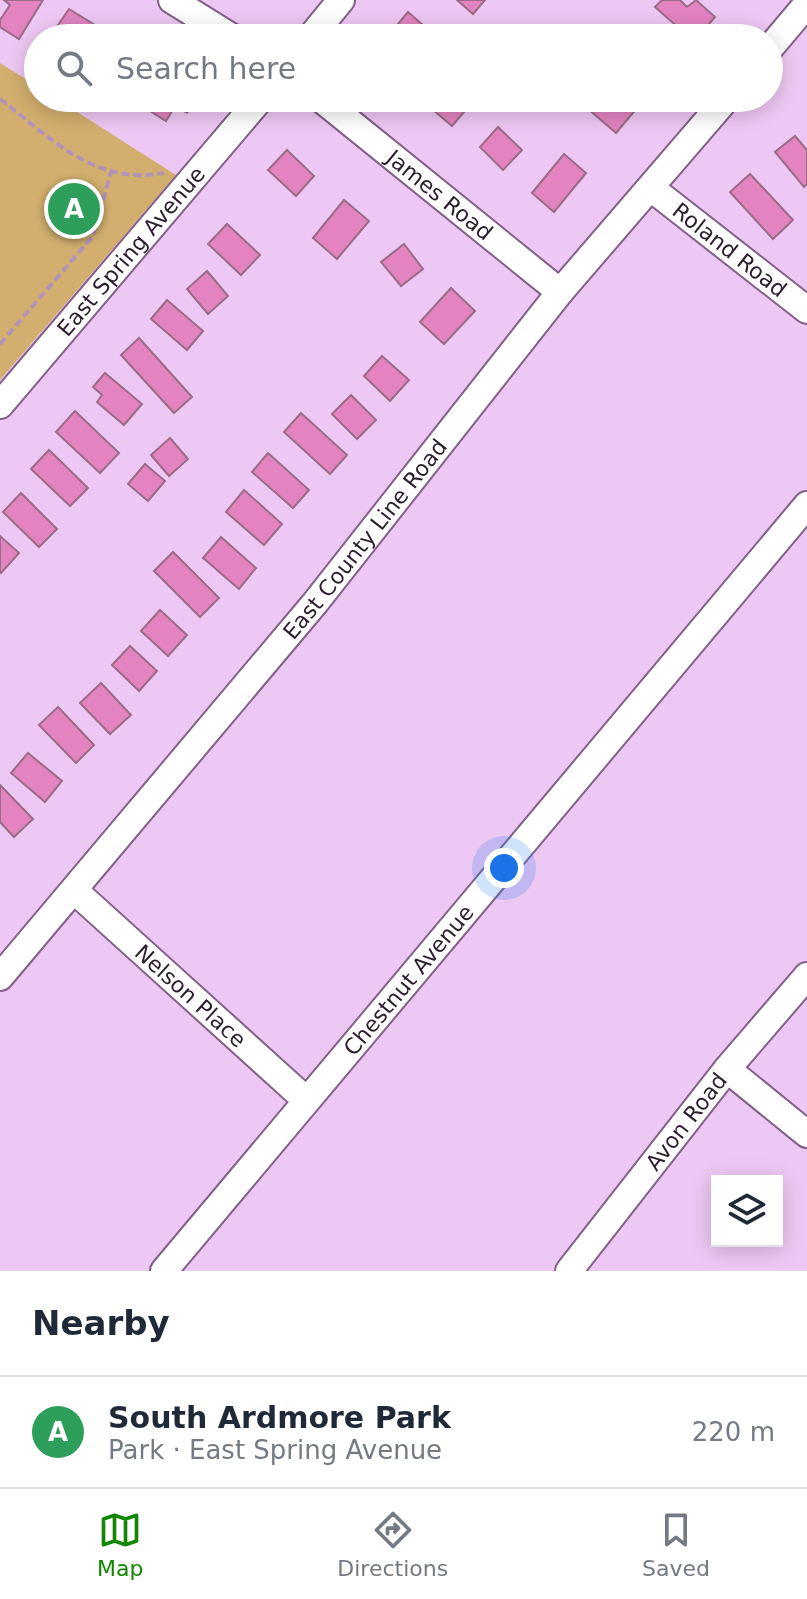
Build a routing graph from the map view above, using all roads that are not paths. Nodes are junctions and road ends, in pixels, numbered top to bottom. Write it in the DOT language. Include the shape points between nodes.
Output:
graph roads {
  1 [pos="172,0"];
  2 [pos="341,0"];
  3 [pos="807,4"];
  4 [pos="211,24"];
  5 [pos="321,24"];
  6 [pos="783,32"];
  7 [pos="249,112"];
  8 [pos="337,112"];
  9 [pos="715,112"];
  10 [pos="651,188"];
  11 [pos="560,292"];
  12 [pos="807,310"];
  13 [pos="0,405"];
  14 [pos="807,505"];
  15 [pos="75,891"];
  16 [pos="807,976"];
  17 [pos="0,977"];
  18 [pos="727,1069"];
  19 [pos="306,1100"];
  20 [pos="807,1134"];
  21 [pos="164,1271"];
  22 [pos="569,1271"];
  1 -- 4 [label="street"];
  2 -- 5 [label="street"];
  3 -- 6 [label="street"];
  7 -- 13 [label="street, East Spring Avenue"];
  8 -- 11 [label="street, James Road"];
  9 -- 10 [label="street, East County Line Road"];
  10 -- 11 [label="street, East County Line Road"];
  10 -- 12 [label="street, Roland Road"];
  11 -- 15 [label="street, East County Line Road" via="315,603"];
  14 -- 19 [label="street, Chestnut Avenue"];
  15 -- 17 [label="street, East County Line Road"];
  15 -- 19 [label="street, Nelson Place"];
  16 -- 18 [label="street, Avon Road"];
  18 -- 20 [label="street"];
  18 -- 22 [label="street, Avon Road"];
  19 -- 21 [label="street, Chestnut Avenue"];
}
